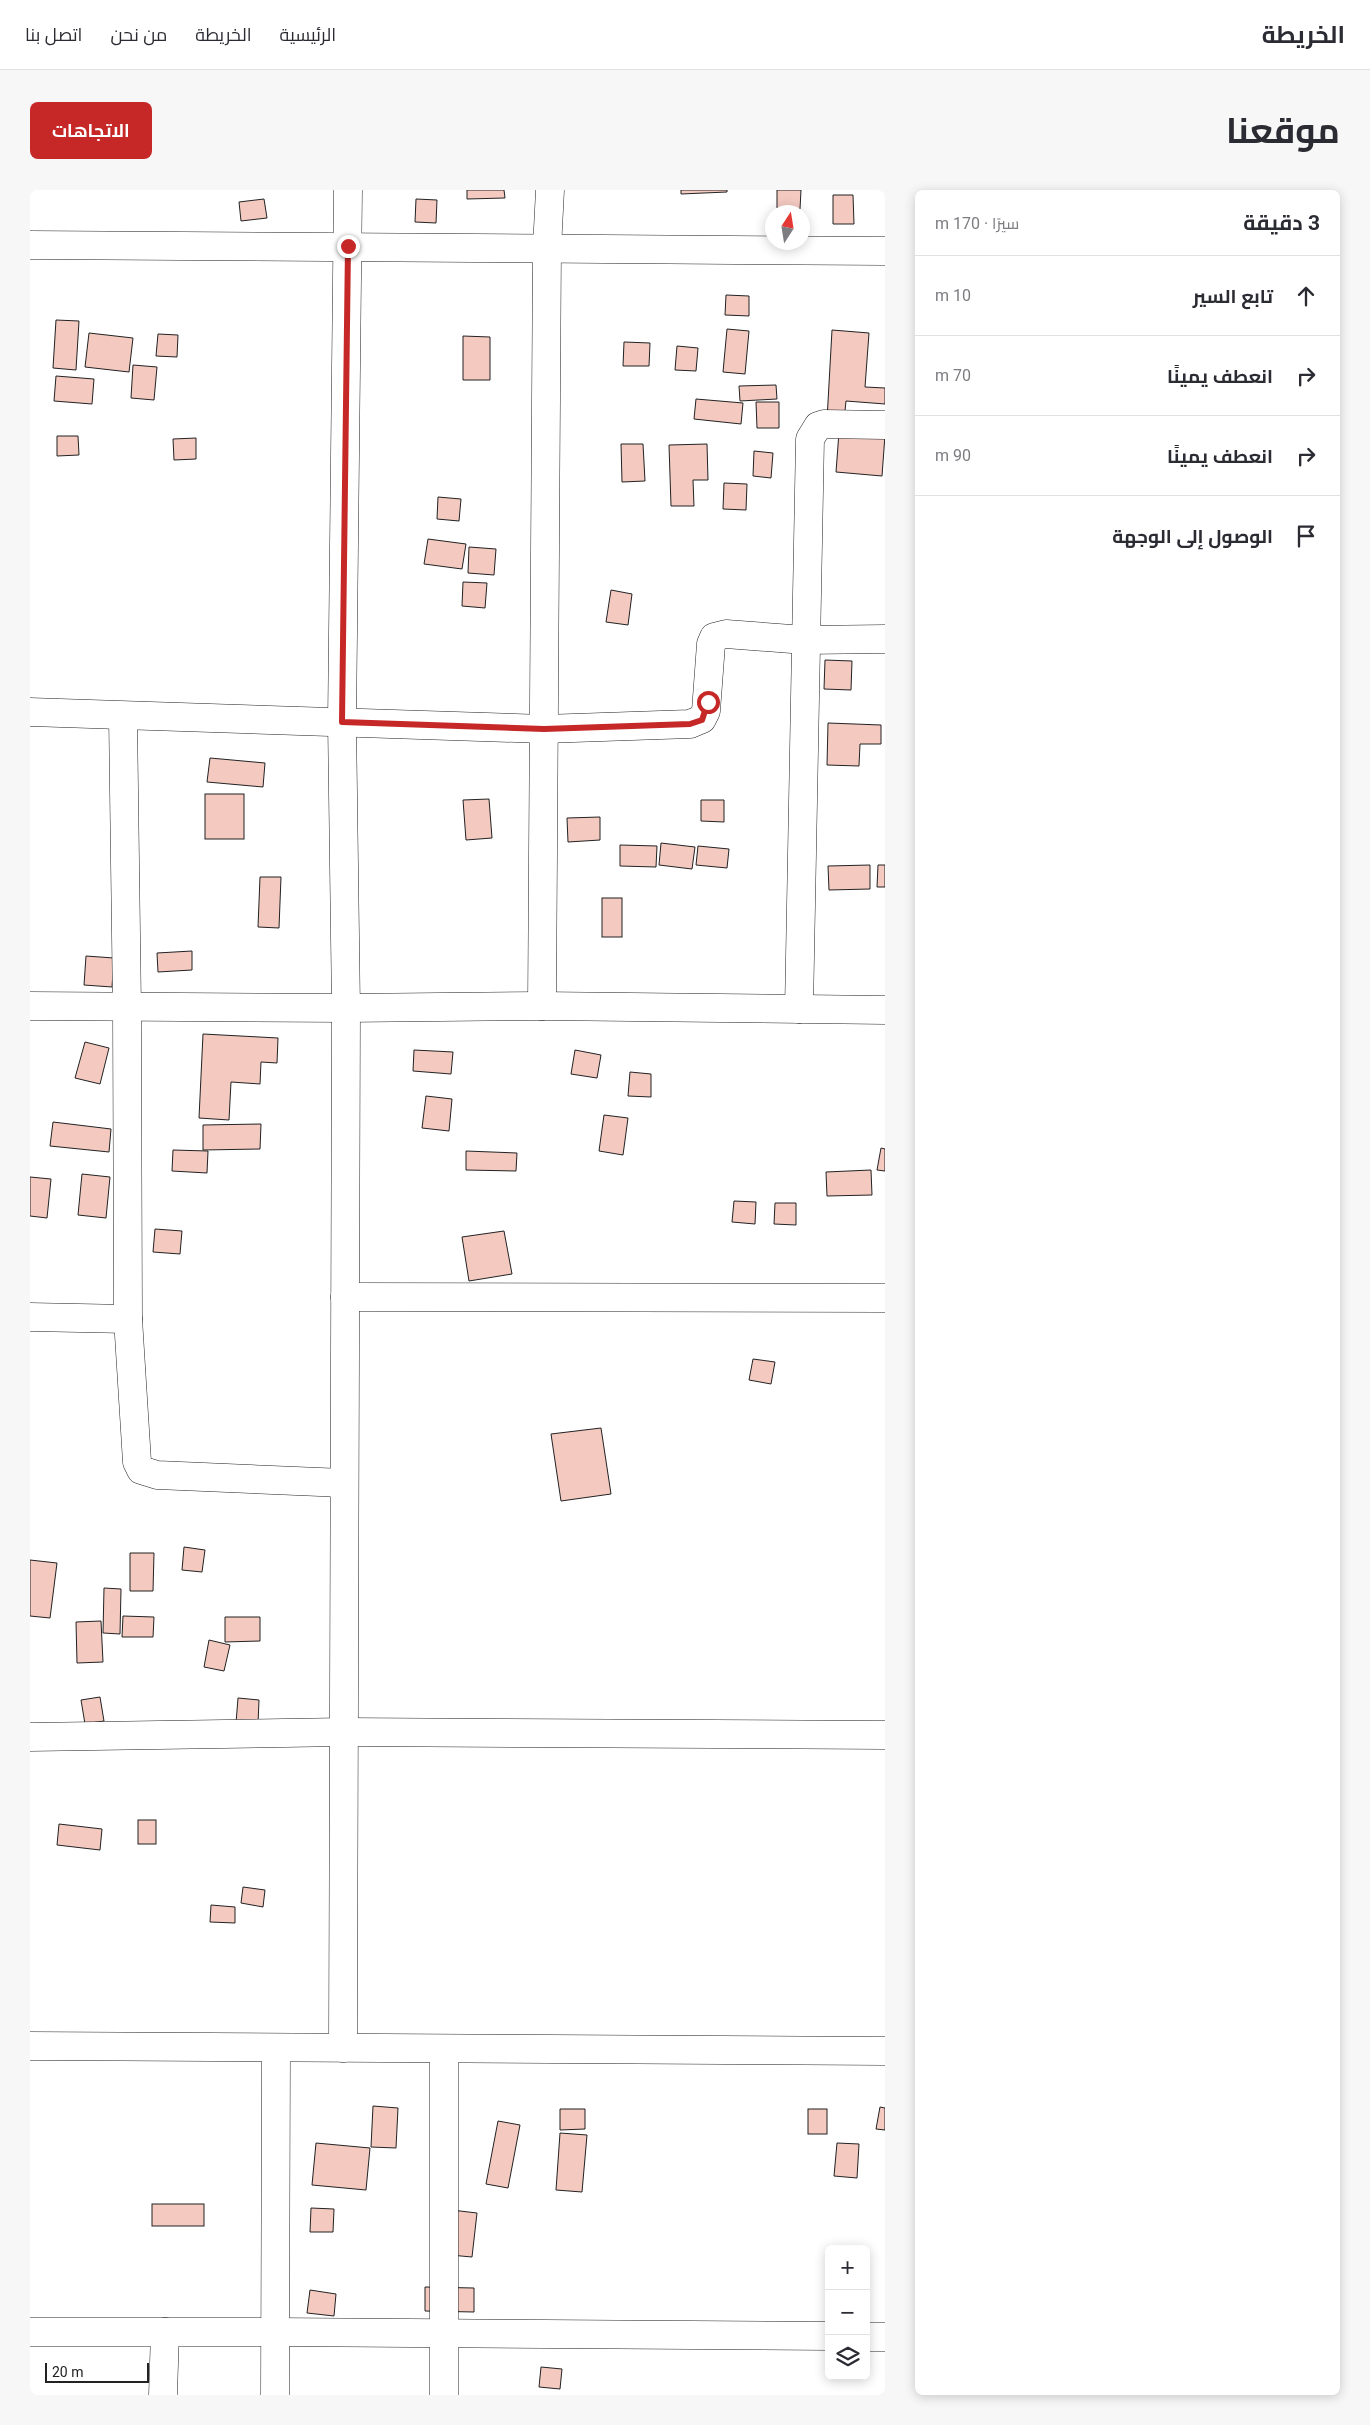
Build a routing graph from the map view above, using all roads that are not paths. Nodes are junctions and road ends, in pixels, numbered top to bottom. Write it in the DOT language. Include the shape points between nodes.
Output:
graph roads {
  1 [pos="348,190"];
  2 [pos="550,190"];
  3 [pos="30,245"];
  4 [pos="348,246"];
  5 [pos="548,248"];
  6 [pos="885,251"];
  7 [pos="885,425"];
  8 [pos="885,639"];
  9 [pos="805,640"];
  10 [pos="30,712"];
  11 [pos="123,717"];
  12 [pos="342,722"];
  13 [pos="544,729"];
  14 [pos="30,1006"];
  15 [pos="542,1006"];
  16 [pos="127,1007"];
  17 [pos="346,1008"];
  18 [pos="799,1009"];
  19 [pos="885,1010"];
  20 [pos="345,1297"];
  21 [pos="885,1298"];
  22 [pos="30,1317"];
  23 [pos="128,1319"];
  24 [pos="344,1483"];
  25 [pos="344,1732"];
  26 [pos="885,1735"];
  27 [pos="30,1737"];
  28 [pos="30,2046"];
  29 [pos="276,2048"];
  30 [pos="343,2048"];
  31 [pos="444,2049"];
  32 [pos="885,2051"];
  33 [pos="30,2332"];
  34 [pos="165,2332"];
  35 [pos="276,2332"];
  36 [pos="443,2333"];
  37 [pos="825,2336"];
  38 [pos="870,2337"];
  39 [pos="885,2337"];
  40 [pos="164,2395"];
  41 [pos="275,2395"];
  42 [pos="444,2395"];
  1 -- 4 [label="street"];
  2 -- 5 [label="street"];
  3 -- 4 [label="street"];
  4 -- 5 [label="street"];
  4 -- 12 [label="street"];
  5 -- 6 [label="street"];
  5 -- 13 [label="street"];
  7 -- 9 [label="street" via="824,424 818,426 810,439"];
  8 -- 9 [label="street"];
  9 -- 13 [label="street" via="726,634 714,637 708,702 702,720 697,723"];
  9 -- 18 [label="street"];
  10 -- 11 [label="street"];
  11 -- 12 [label="street"];
  11 -- 16 [label="street"];
  12 -- 13 [label="street"];
  12 -- 17 [label="street"];
  13 -- 15 [label="street"];
  14 -- 16 [label="street"];
  15 -- 17 [label="street"];
  15 -- 18 [label="street"];
  16 -- 17 [label="street"];
  16 -- 23 [label="street"];
  17 -- 20 [label="street"];
  18 -- 19 [label="street"];
  20 -- 21 [label="street"];
  20 -- 24 [label="street"];
  22 -- 23 [label="street"];
  23 -- 24 [label="street" via="137,1462 141,1470 157,1475"];
  24 -- 25 [label="street"];
  25 -- 26 [label="street"];
  25 -- 27 [label="street"];
  25 -- 30 [label="street"];
  28 -- 29 [label="street"];
  29 -- 30 [label="street"];
  29 -- 35 [label="street"];
  30 -- 31 [label="street"];
  31 -- 32 [label="street"];
  31 -- 36 [label="street"];
  33 -- 34 [label="street"];
  34 -- 35 [label="street"];
  34 -- 40 [label="street"];
  35 -- 36 [label="street"];
  35 -- 41 [label="street"];
  36 -- 37 [label="street"];
  36 -- 42 [label="street"];
  38 -- 39 [label="street"];
}
